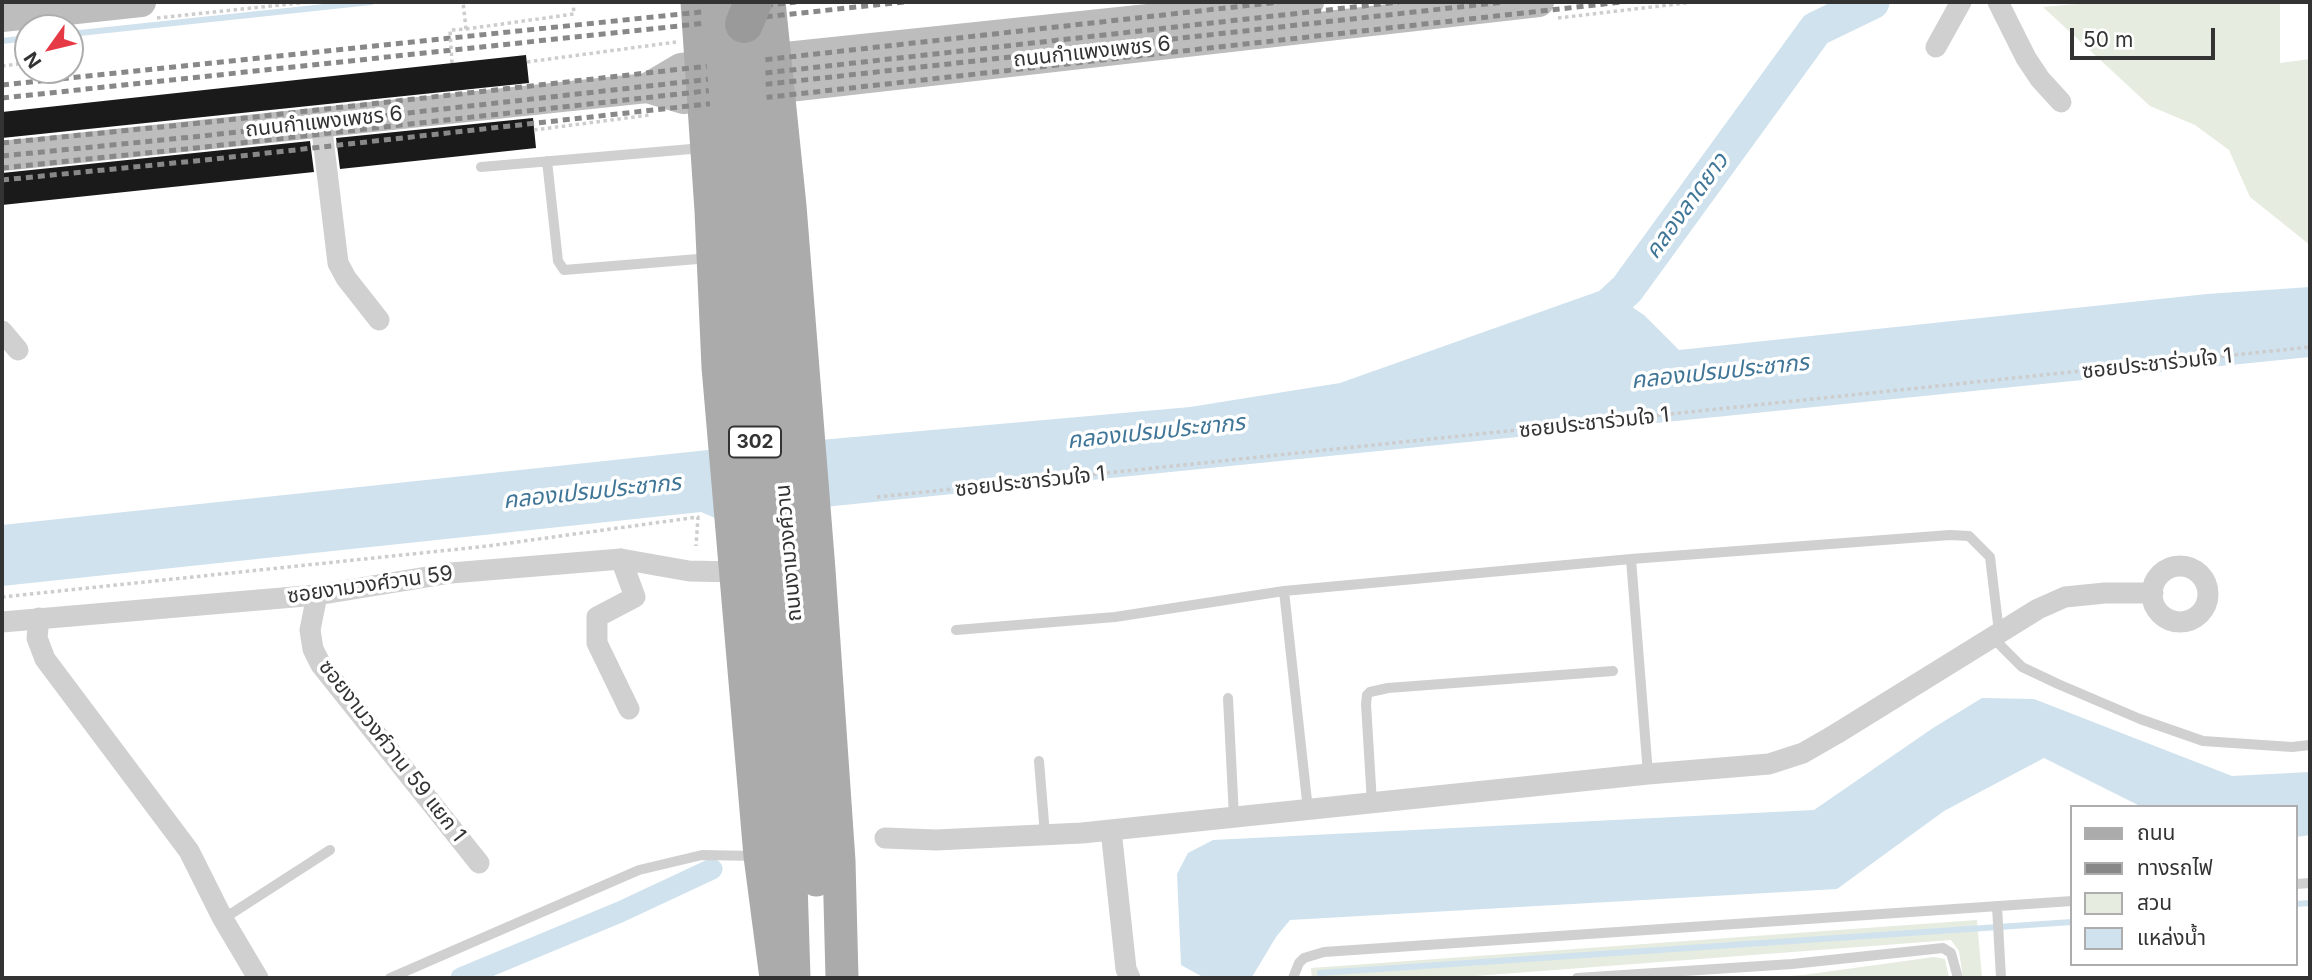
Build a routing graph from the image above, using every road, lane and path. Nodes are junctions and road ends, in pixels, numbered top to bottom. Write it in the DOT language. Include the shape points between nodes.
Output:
graph roads {
  1 [pos="309,2"];
  2 [pos="463,2"];
  3 [pos="573,2"];
  4 [pos="697,2"];
  5 [pos="1309,2"];
  6 [pos="1539,2"];
  7 [pos="1961,2"];
  8 [pos="1998,2"];
  9 [pos="745,6"];
  10 [pos="144,10"];
  11 [pos="2,17"];
  12 [pos="466,29"];
  13 [pos="1936,47"];
  14 [pos="626,49"];
  15 [pos="527,62"];
  16 [pos="453,63"];
  17 [pos="777,73"];
  18 [pos="701,82"];
  19 [pos="2061,102"];
  20 [pos="637,117"];
  21 [pos="321,122"];
  22 [pos="534,130"];
  23 [pos="706,148"];
  24 [pos="2,156"];
  25 [pos="547,161"];
  26 [pos="481,167"];
  27 [pos="790,206"];
  28 [pos="711,211"];
  29 [pos="713,258"];
  30 [pos="379,320"];
  31 [pos="2,331"];
  32 [pos="2310,347"];
  33 [pos="18,350"];
  34 [pos="877,497"];
  35 [pos="696,546"];
  36 [pos="621,559"];
  37 [pos="1631,559"];
  38 [pos="737,572"];
  39 [pos="1284,591"];
  40 [pos="2152,593"];
  41 [pos="317,595"];
  42 [pos="2,597"];
  43 [pos="38,618"];
  44 [pos="2,622"];
  45 [pos="956,630"];
  46 [pos="1995,635"];
  47 [pos="1613,671"];
  48 [pos="1228,698"];
  49 [pos="629,709"];
  50 [pos="2310,745"];
  51 [pos="1039,761"];
  52 [pos="1648,774"];
  53 [pos="1372,803"];
  54 [pos="1308,810"];
  55 [pos="1234,817"];
  56 [pos="1111,830"];
  57 [pos="1045,835"];
  58 [pos="886,838"];
  59 [pos="330,850"];
  60 [pos="760,856"];
  61 [pos="479,863"];
  62 [pos="804,881"];
  63 [pos="2070,901"];
  64 [pos="1997,906"];
  65 [pos="223,919"];
  66 [pos="258,978"];
  67 [pos="390,978"];
  68 [pos="776,978"];
  69 [pos="794,978"];
  70 [pos="833,978"];
  71 [pos="842,978"];
  72 [pos="1130,978"];
  73 [pos="1293,978"];
  74 [pos="1577,978"];
  75 [pos="1958,978"];
  76 [pos="2001,978"];
  1 -- 10 [label="path"];
  2 -- 12 [label="path, bridge"];
  3 -- 12 [label="path" via="574,14"];
  4 -- 18 [label="main road"];
  5 -- 17 [label="street, ถนนกำแพงเพชร 6"];
  6 -- 17 [label="street, ถนนกำแพงเพชร 6"];
  7 -- 13 [label="street"];
  8 -- 19 [label="street" via="2026,58"];
  9 -- 17 [label="main road"];
  9 -- 62 [label="main road, ถนนงามวงศ์วาน / 302, bridge"];
  10 -- 11 [label="street"];
  12 -- 16 [label="path, bridge" via="450,30"];
  14 -- 15 [label="path"];
  17 -- 18 [label="street, ถนนกำแพงเพชร 6"];
  17 -- 27 [label="main road"];
  18 -- 21 [label="street, ถนนกำแพงเพชร 6" via="683,99 646,88"];
  18 -- 23 [label="main road"];
  20 -- 22 [label="path"];
  21 -- 24 [label="street, ถนนกำแพงเพชร 6"];
  21 -- 30 [label="street" via="338,263"];
  23 -- 25 [label="lane"];
  23 -- 28 [label="main road"];
  25 -- 26 [label="lane"];
  25 -- 29 [label="lane" via="558,261 565,270"];
  27 -- 28 [label="main road" via="779,171 768,162 721,169 715,177"];
  27 -- 71 [label="main road" via="839,861"];
  28 -- 29 [label="main road"];
  29 -- 38 [label="main road"];
  31 -- 33 [label="street"];
  32 -- 34 [label="path, ซอยประชาร่วมใจ 1"];
  35 -- 42 [label="path" via="698,517 488,546"];
  36 -- 38 [label="street, ซอยงามวงศ์วาน 59" via="689,571"];
  36 -- 41 [label="street, ซอยงามวงศ์วาน 59" via="451,573"];
  36 -- 49 [label="street" via="635,597 597,617 597,643"];
  37 -- 39 [label="lane"];
  37 -- 46 [label="lane" via="1969,536 1990,557"];
  37 -- 52 [label="lane"];
  38 -- 60 [label="main road"];
  39 -- 45 [label="lane" via="1115,617"];
  39 -- 54 [label="lane"];
  40 -- 46 [label="street" via="2066,597 2038,608"];
  41 -- 43 [label="street, ซอยงามวงศ์วาน 59"];
  41 -- 61 [label="street, ซอยงามวงศ์วาน 59 แยก 1" via="310,630 321,665"];
  43 -- 44 [label="street, ซอยงามวงศ์วาน 59"];
  43 -- 65 [label="street" via="37,638 45,659 189,851"];
  46 -- 50 [label="lane" via="2022,667 2140,719 2203,741"];
  46 -- 52 [label="street" via="1803,753 1769,764"];
  47 -- 53 [label="lane" via="1370,692 1366,704"];
  48 -- 55 [label="lane"];
  51 -- 57 [label="lane"];
  52 -- 53 [label="street"];
  53 -- 54 [label="street"];
  54 -- 55 [label="street"];
  55 -- 56 [label="street"];
  56 -- 57 [label="street"];
  56 -- 72 [label="street"];
  57 -- 58 [label="street"];
  59 -- 65 [label="lane"];
  60 -- 67 [label="lane" via="702,855 639,870"];
  60 -- 68 [label="main road"];
  62 -- 69 [label="main road, ถนนงามวงศ์วาน / 302"];
  62 -- 70 [label="main road, ถนนงามวงศ์วาน / 302"];
  63 -- 64 [label="lane"];
  64 -- 73 [label="lane" via="1324,952 1298,963"];
  64 -- 76 [label="lane"];
  65 -- 66 [label="street"];
  74 -- 75 [label="lane" via="1792,964 1943,948 1951,953"];
}
